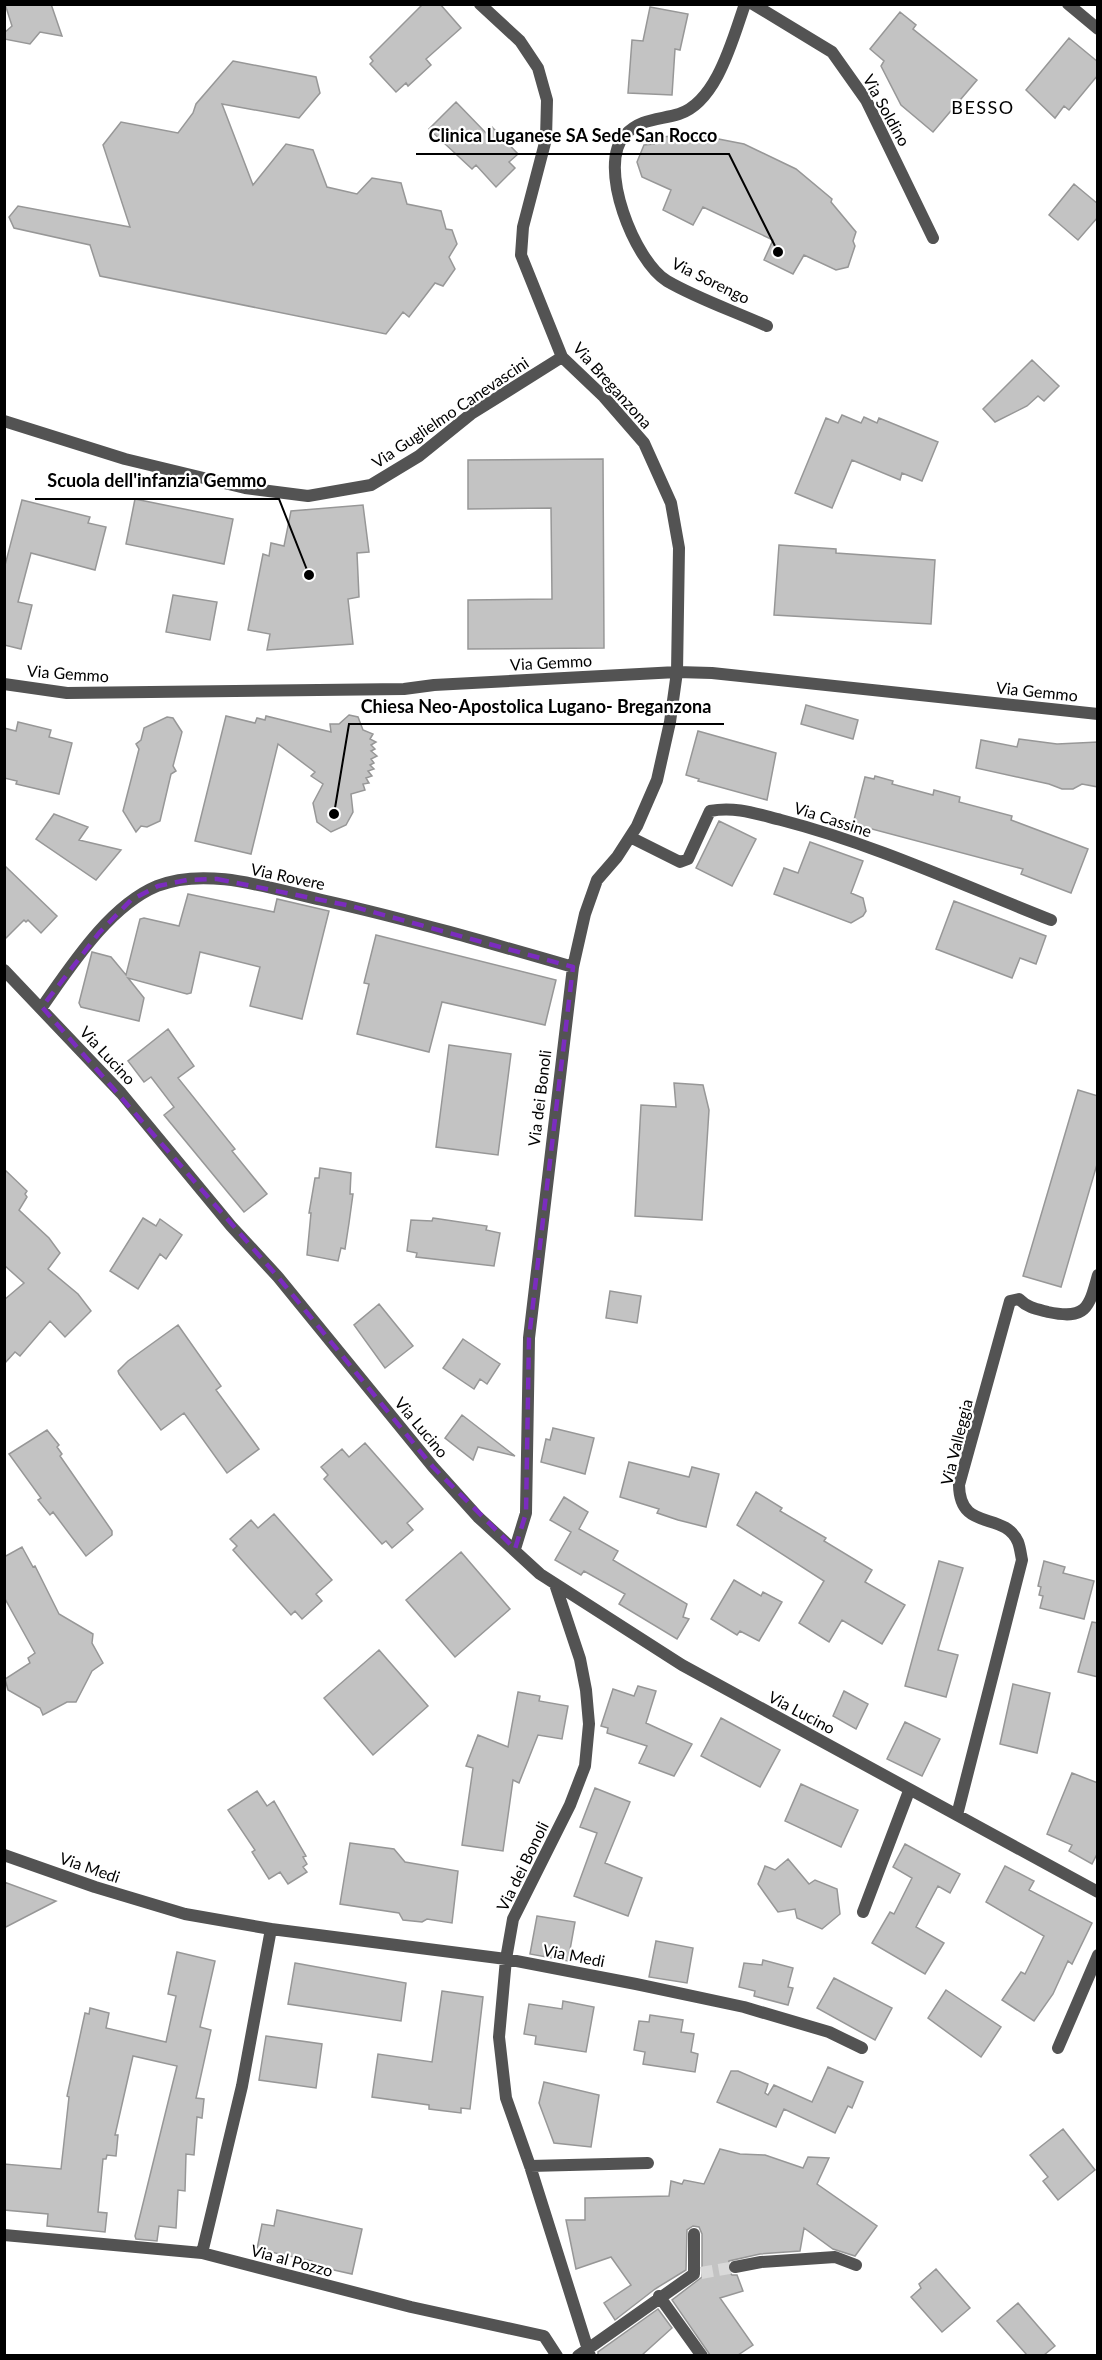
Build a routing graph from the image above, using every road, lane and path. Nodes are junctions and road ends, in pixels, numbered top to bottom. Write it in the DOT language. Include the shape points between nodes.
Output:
graph roads {
  1 [pos="480,4"];
  2 [pos="745,4"];
  3 [pos="753,4"];
  4 [pos="1068,4"];
  5 [pos="1098,29"];
  6 [pos="933,238"];
  7 [pos="767,326"];
  8 [pos="562,357"];
  9 [pos="4,421"];
  10 [pos="677,672"];
  11 [pos="4,684"];
  12 [pos="1098,714"];
  13 [pos="630,837"];
  14 [pos="1051,920"];
  15 [pos="573,967"];
  16 [pos="4,970"];
  17 [pos="42,1006"];
  18 [pos="1098,1275"];
  19 [pos="515,1549"];
  20 [pos="555,1584"];
  21 [pos="909,1791"];
  22 [pos="957,1815"];
  23 [pos="4,1855"];
  24 [pos="1098,1892"];
  25 [pos="863,1912"];
  26 [pos="271,1929"];
  27 [pos="1098,1955"];
  28 [pos="506,1959"];
  29 [pos="862,2048"];
  30 [pos="1058,2048"];
  31 [pos="648,2163"];
  32 [pos="530,2166"];
  33 [pos="694,2234"];
  34 [pos="4,2235"];
  35 [pos="202,2253"];
  36 [pos="856,2265"];
  37 [pos="735,2267"];
  38 [pos="659,2296"];
  39 [pos="585,2353"];
  40 [pos="557,2355"];
  41 [pos="702,2355"];
  1 -- 8 [label="street, Via Breganzona" via="520,41 538,68 547,100 546,139 523,226 521,255"];
  2 -- 7 [label="street, Via Sorengo" via="723,67 697,105 680,114 643,121 624,136 614,155 616,194 646,260 666,280"];
  3 -- 6 [label="street, Via Soldino" via="832,52 866,100"];
  4 -- 5 [label="street"];
  8 -- 9 [label="street, Via Guglielmo Canevascini" via="471,414 418,456 371,485 308,496 244,488 157,467"];
  8 -- 10 [label="street, Via Breganzona" via="644,443 670,503 679,548"];
  10 -- 11 [label="street, Via Gemmo" via="380,690 67,693"];
  10 -- 12 [label="street, Via Gemmo"];
  10 -- 13 [label="street, Via dei Bonoli" via="657,780"];
  13 -- 14 [label="street, Via Cassine" via="680,862 688,859 710,811 727,807 834,833"];
  13 -- 15 [label="street, Via dei Bonoli" via="597,880"];
  15 -- 17 [label="street, Via Rovere" via="351,906 217,879 187,880 158,886 131,900 75,960"];
  15 -- 19 [label="street, Via dei Bonoli" via="529,1338 526,1513"];
  16 -- 17 [label="street, Via Lucino"];
  17 -- 19 [label="street, Via Lucino" via="278,1277 433,1467 478,1517"];
  18 -- 22 [label="street, Via Valleggia" via="1090,1302 1079,1314 1067,1316 1028,1307 1019,1299 1010,1300 959,1485 959,1501 971,1515 1008,1528 1018,1541 1022,1560"];
  19 -- 20 [label="street, Via Lucino"];
  20 -- 21 [label="street, Via Lucino" via="682,1665"];
  20 -- 28 [label="street, Via dei Bonoli" via="586,1690 590,1724 585,1766 570,1805 513,1919"];
  21 -- 22 [label="street, Via Lucino"];
  21 -- 25 [label="street"];
  22 -- 24 [label="street, Via Lucino"];
  23 -- 26 [label="street, Via Medi" via="185,1914"];
  26 -- 28 [label="street, Via Medi"];
  26 -- 35 [label="street" via="242,2086"];
  27 -- 30 [label="street"];
  28 -- 29 [label="street, Via Medi" via="744,2007 829,2032"];
  28 -- 32 [label="street, Via dei Bonoli" via="499,2037 505,2088"];
  31 -- 32 [label="street"];
  32 -- 39 [label="street, Via dei Bonoli"];
  33 -- 38 [label="street" via="697,2274"];
  34 -- 35 [label="street, Via al Pozzo"];
  35 -- 40 [label="street, Via al Pozzo" via="381,2300 544,2336"];
  36 -- 37 [label="street" via="836,2257"];
  38 -- 39 [label="street"];
  38 -- 41 [label="street"];
}
